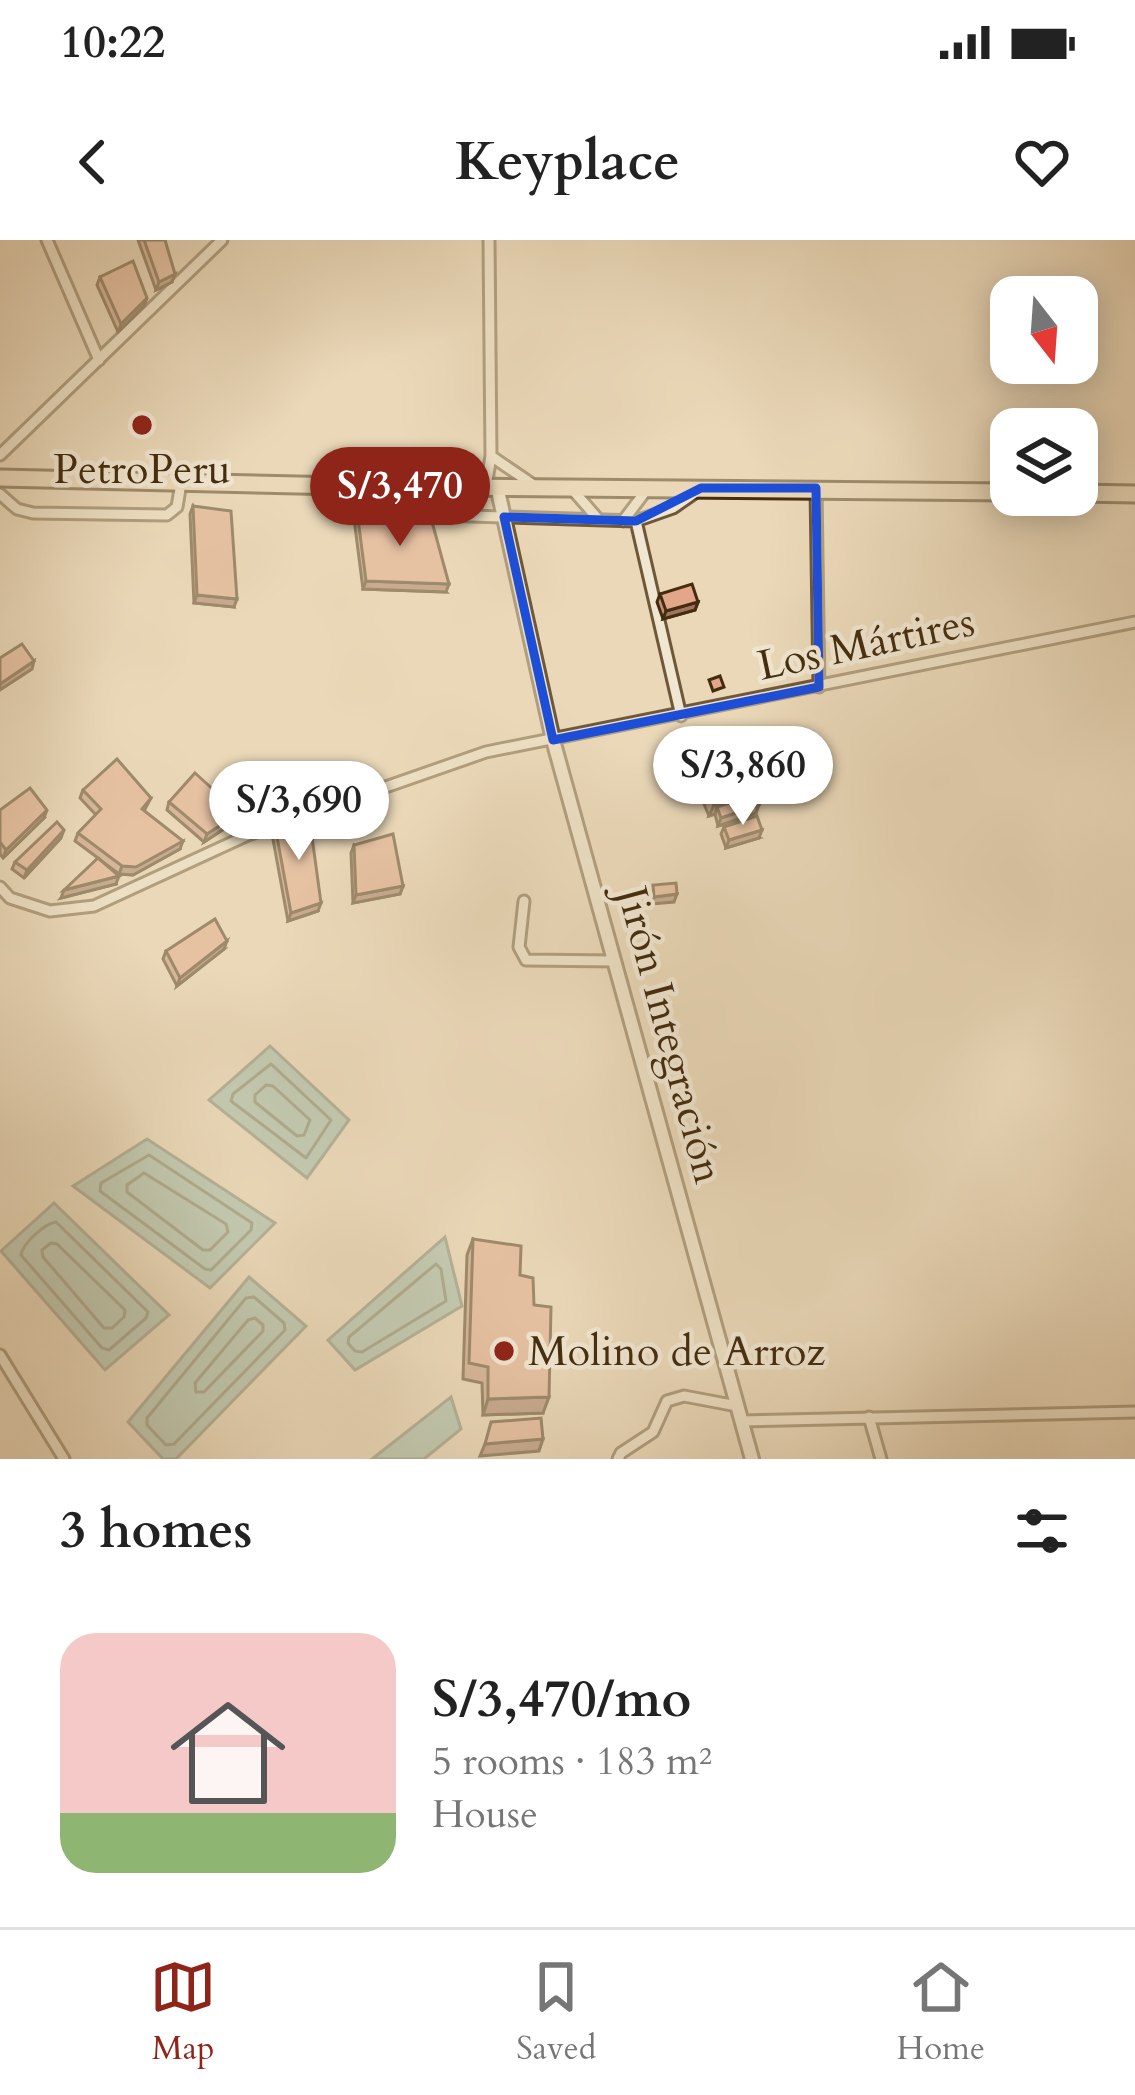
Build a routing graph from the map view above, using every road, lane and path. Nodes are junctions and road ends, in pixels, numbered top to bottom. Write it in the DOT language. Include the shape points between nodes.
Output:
graph roads {
  1 [pos="47,240"];
  2 [pos="222,240"];
  3 [pos="488,240"];
  4 [pos="99,360"];
  5 [pos="0,455"];
  6 [pos="491,456"];
  7 [pos="0,478"];
  8 [pos="181,481"];
  9 [pos="341,486"];
  10 [pos="448,486"];
  11 [pos="491,486"];
  12 [pos="536,486"];
  13 [pos="569,487"];
  14 [pos="648,488"];
  15 [pos="701,488"];
  16 [pos="816,488"];
  17 [pos="990,492"];
  18 [pos="1098,493"];
  19 [pos="0,494"];
  20 [pos="1135,494"];
  21 [pos="416,515"];
  22 [pos="504,518"];
  23 [pos="599,520"];
  24 [pos="623,521"];
  25 [pos="636,521"];
  26 [pos="1135,622"];
  27 [pos="820,687"];
  28 [pos="681,716"];
  29 [pos="553,740"];
  30 [pos="0,887"];
  31 [pos="524,901"];
  32 [pos="615,961"];
  33 [pos="0,1355"];
  34 [pos="737,1406"];
  35 [pos="1135,1412"];
  36 [pos="869,1417"];
  37 [pos="742,1421"];
  38 [pos="64,1459"];
  39 [pos="618,1459"];
  40 [pos="752,1459"];
  41 [pos="881,1459"];
  1 -- 4 [label="street"];
  2 -- 4 [label="street"];
  3 -- 6 [label="street"];
  4 -- 5 [label="street"];
  6 -- 11 [label="street"];
  6 -- 12 [label="street"];
  7 -- 8 [label="main road"];
  8 -- 9 [label="main road"];
  8 -- 19 [label="street" via="177,507 166,515 33,513"];
  9 -- 10 [label="main road"];
  9 -- 21 [label="street" via="375,514"];
  10 -- 11 [label="main road"];
  10 -- 21 [label="street"];
  11 -- 12 [label="main road"];
  11 -- 22 [label="street, Jirón Integración"];
  12 -- 13 [label="main road"];
  13 -- 14 [label="main road"];
  13 -- 23 [label="street"];
  14 -- 15 [label="main road"];
  14 -- 24 [label="street"];
  15 -- 16 [label="main road"];
  15 -- 25 [label="street"];
  16 -- 17 [label="main road"];
  16 -- 27 [label="street"];
  18 -- 20 [label="main road"];
  21 -- 22 [label="street"];
  22 -- 23 [label="street"];
  22 -- 29 [label="street, Jirón Integración"];
  23 -- 24 [label="street"];
  24 -- 25 [label="street"];
  25 -- 28 [label="street"];
  26 -- 27 [label="street, Los Mártires"];
  27 -- 28 [label="street, Los Mártires"];
  28 -- 29 [label="street, Los Mártires"];
  29 -- 30 [label="street, Los Mártires" via="486,752 248,835 94,906 50,910"];
  29 -- 32 [label="street, Jirón Integración"];
  31 -- 32 [label="street" via="519,947 526,960"];
  32 -- 34 [label="street, Jirón Integración"];
  33 -- 38 [label="street"];
  34 -- 37 [label="street, Jirón Integración"];
  34 -- 39 [label="street" via="667,1401 653,1432"];
  35 -- 36 [label="street"];
  36 -- 37 [label="street"];
  36 -- 41 [label="street"];
  37 -- 40 [label="street, Jirón Integración"];
}
